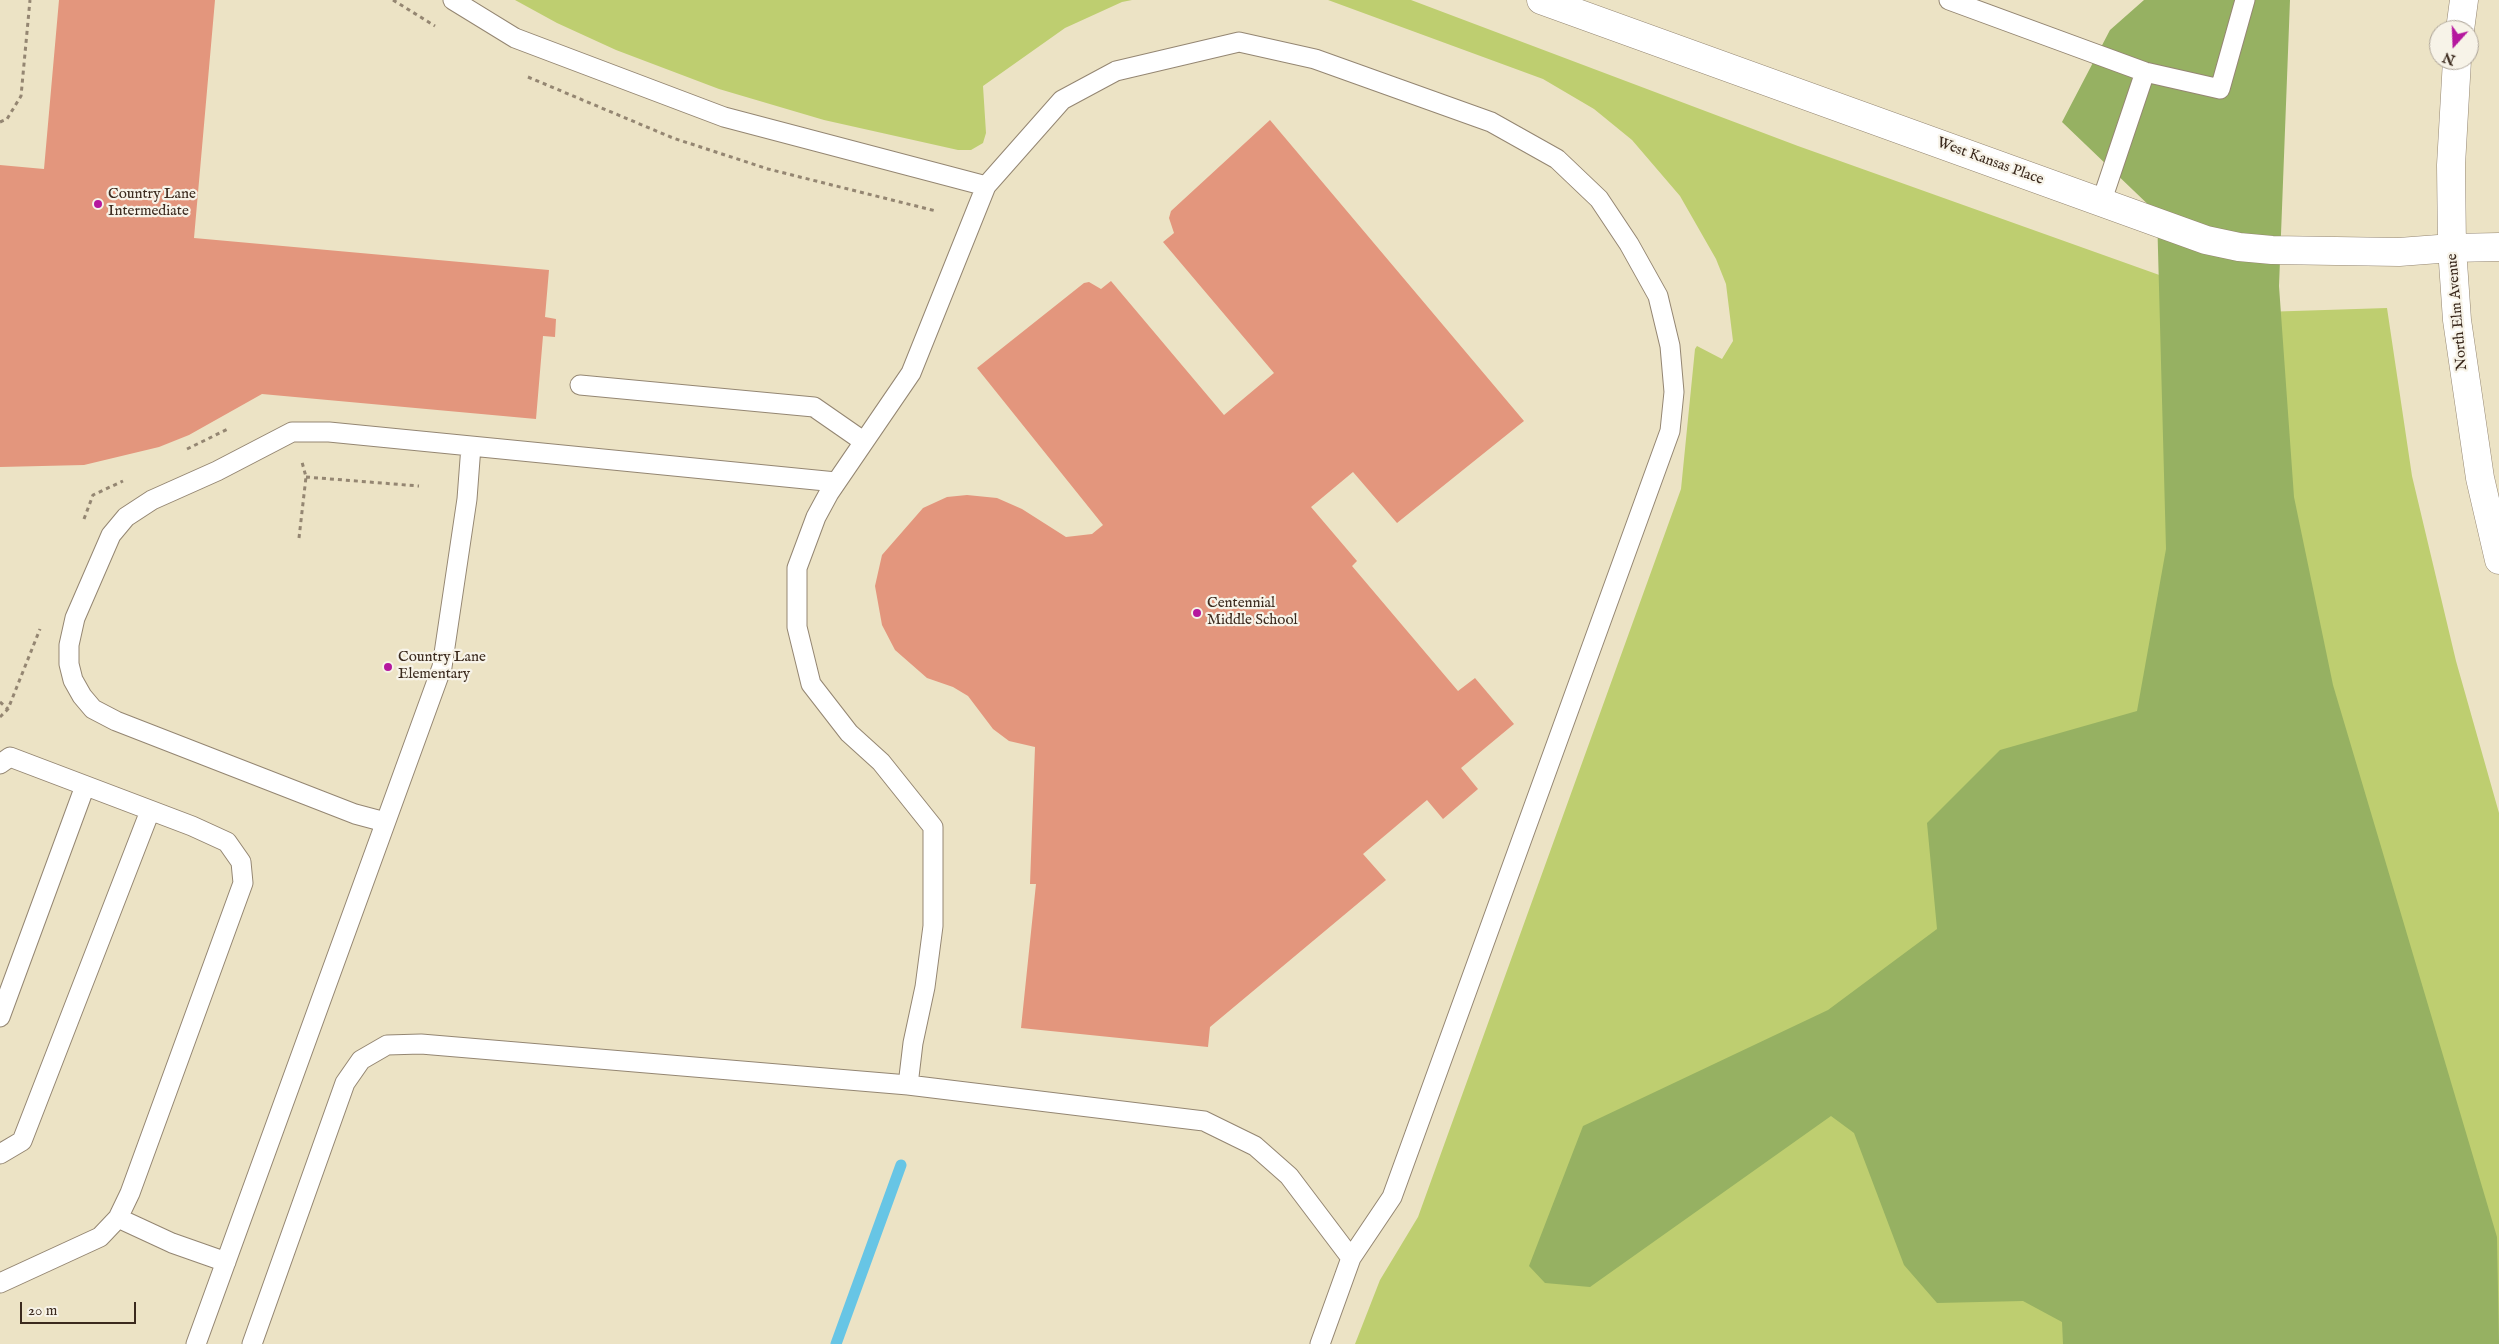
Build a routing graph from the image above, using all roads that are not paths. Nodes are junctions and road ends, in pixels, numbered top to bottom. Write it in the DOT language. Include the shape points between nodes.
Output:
graph roads {
  1 [pos="453,0"];
  2 [pos="1541,0"];
  3 [pos="1949,0"];
  4 [pos="2244,0"];
  5 [pos="2464,0"];
  6 [pos="2461,20"];
  7 [pos="2456,70"];
  8 [pos="2145,72"];
  9 [pos="986,186"];
  10 [pos="2101,203"];
  11 [pos="2499,246"];
  12 [pos="2452,248"];
  13 [pos="580,385"];
  14 [pos="864,442"];
  15 [pos="471,446"];
  16 [pos="836,482"];
  17 [pos="2499,560"];
  18 [pos="0,764"];
  19 [pos="85,786"];
  20 [pos="150,811"];
  21 [pos="385,822"];
  22 [pos="0,1017"];
  23 [pos="908,1085"];
  24 [pos="0,1154"];
  25 [pos="118,1218"];
  26 [pos="1351,1258"];
  27 [pos="226,1262"];
  28 [pos="0,1283"];
  29 [pos="196,1344"];
  30 [pos="252,1344"];
  31 [pos="1320,1344"];
  1 -- 9 [label="lane" via="515,38 724,117"];
  2 -- 10 [label="street, West Kansas Place"];
  3 -- 8 [label="lane"];
  4 -- 8 [label="lane" via="2220,90"];
  5 -- 6 [label="street"];
  7 -- 12 [label="street, North Elm Avenue" via="2451,165"];
  8 -- 10 [label="lane"];
  9 -- 14 [label="lane" via="911,373"];
  9 -- 26 [label="lane" via="1062,100 1116,70 1239,42 1315,59 1491,122 1557,159 1599,199 1658,296 1670,346 1674,392 1670,431 1392,1197"];
  10 -- 12 [label="street, West Kansas Place" via="2206,240 2239,247 2399,252"];
  11 -- 12 [label="street, West Kansas Place"];
  12 -- 17 [label="street, North Elm Avenue" via="2468,403 2480,478"];
  13 -- 14 [label="lane" via="814,407"];
  14 -- 16 [label="lane"];
  15 -- 16 [label="lane"];
  15 -- 21 [label="lane" via="467,499 442,667"];
  15 -- 21 [label="lane" via="328,432 292,432 152,500 126,517 111,536 75,618 69,664 73,680 93,709 290,789"];
  16 -- 23 [label="lane" via="816,517 797,568 797,627 811,684 850,733 881,762 933,827 933,926"];
  18 -- 19 [label="lane" via="10,757"];
  19 -- 20 [label="lane"];
  19 -- 22 [label="lane"];
  20 -- 24 [label="lane" via="22,1141"];
  20 -- 25 [label="lane" via="228,842 242,862 243,883 130,1193"];
  21 -- 27 [label="lane"];
  23 -- 26 [label="lane" via="1204,1121 1255,1146 1289,1176"];
  23 -- 30 [label="lane" via="431,1045 387,1045 361,1060 345,1083"];
  25 -- 27 [label="lane" via="172,1243"];
  25 -- 28 [label="lane" via="100,1237"];
  26 -- 31 [label="lane"];
  27 -- 29 [label="lane"];
}
